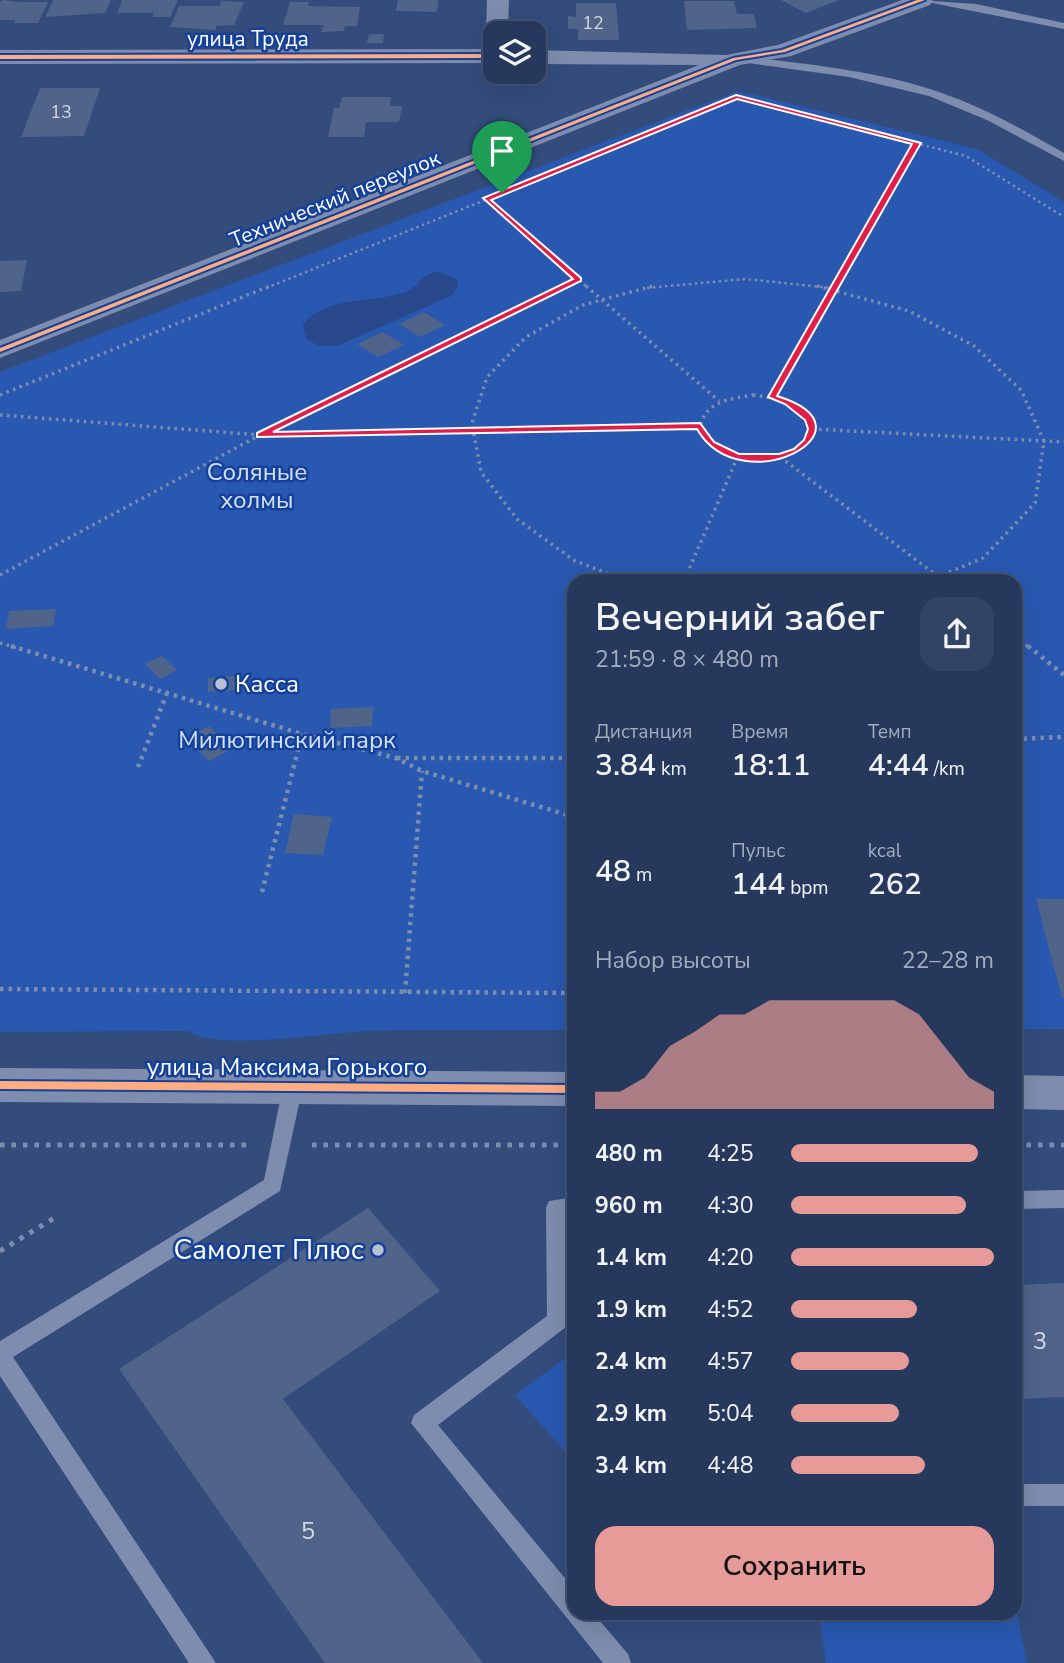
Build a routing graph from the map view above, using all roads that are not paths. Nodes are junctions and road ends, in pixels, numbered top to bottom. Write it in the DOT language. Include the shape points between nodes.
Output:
graph roads {
  1 [pos="498,0"];
  2 [pos="922,0"];
  3 [pos="497,21"];
  4 [pos="1064,26"];
  5 [pos="483,56"];
  6 [pos="0,57"];
  7 [pos="546,57"];
  8 [pos="735,59"];
  9 [pos="1064,158"];
  10 [pos="0,351"];
  11 [pos="0,1085"];
  12 [pos="293,1086"];
  13 [pos="567,1088"];
  14 [pos="1022,1093"];
  15 [pos="1064,1093"];
  16 [pos="1064,1199"];
  17 [pos="1022,1200"];
  18 [pos="567,1206"];
  19 [pos="0,1355"];
  20 [pos="1022,1495"];
  21 [pos="1064,1495"];
  22 [pos="567,1599"];
  23 [pos="583,1620"];
  24 [pos="204,1663"];
  25 [pos="619,1663"];
  1 -- 3 [label="street"];
  2 -- 4 [label="lane, Технический переулок"];
  2 -- 8 [label="street, Технический переулок" via="783,51"];
  5 -- 6 [label="street, улица Труда"];
  7 -- 8 [label="street"];
  8 -- 9 [label="lane" via="810,67 914,88 1003,123"];
  8 -- 10 [label="street, Технический переулок"];
  11 -- 12 [label="street, улица Максима Горького"];
  12 -- 13 [label="street, улица Максима Горького"];
  12 -- 19 [label="lane" via="273,1185"];
  14 -- 15 [label="street"];
  16 -- 17 [label="lane"];
  18 -- 22 [label="lane" via="556,1206 558,1320 422,1423"];
  19 -- 24 [label="lane"];
  20 -- 21 [label="lane"];
  23 -- 25 [label="lane"];
}
